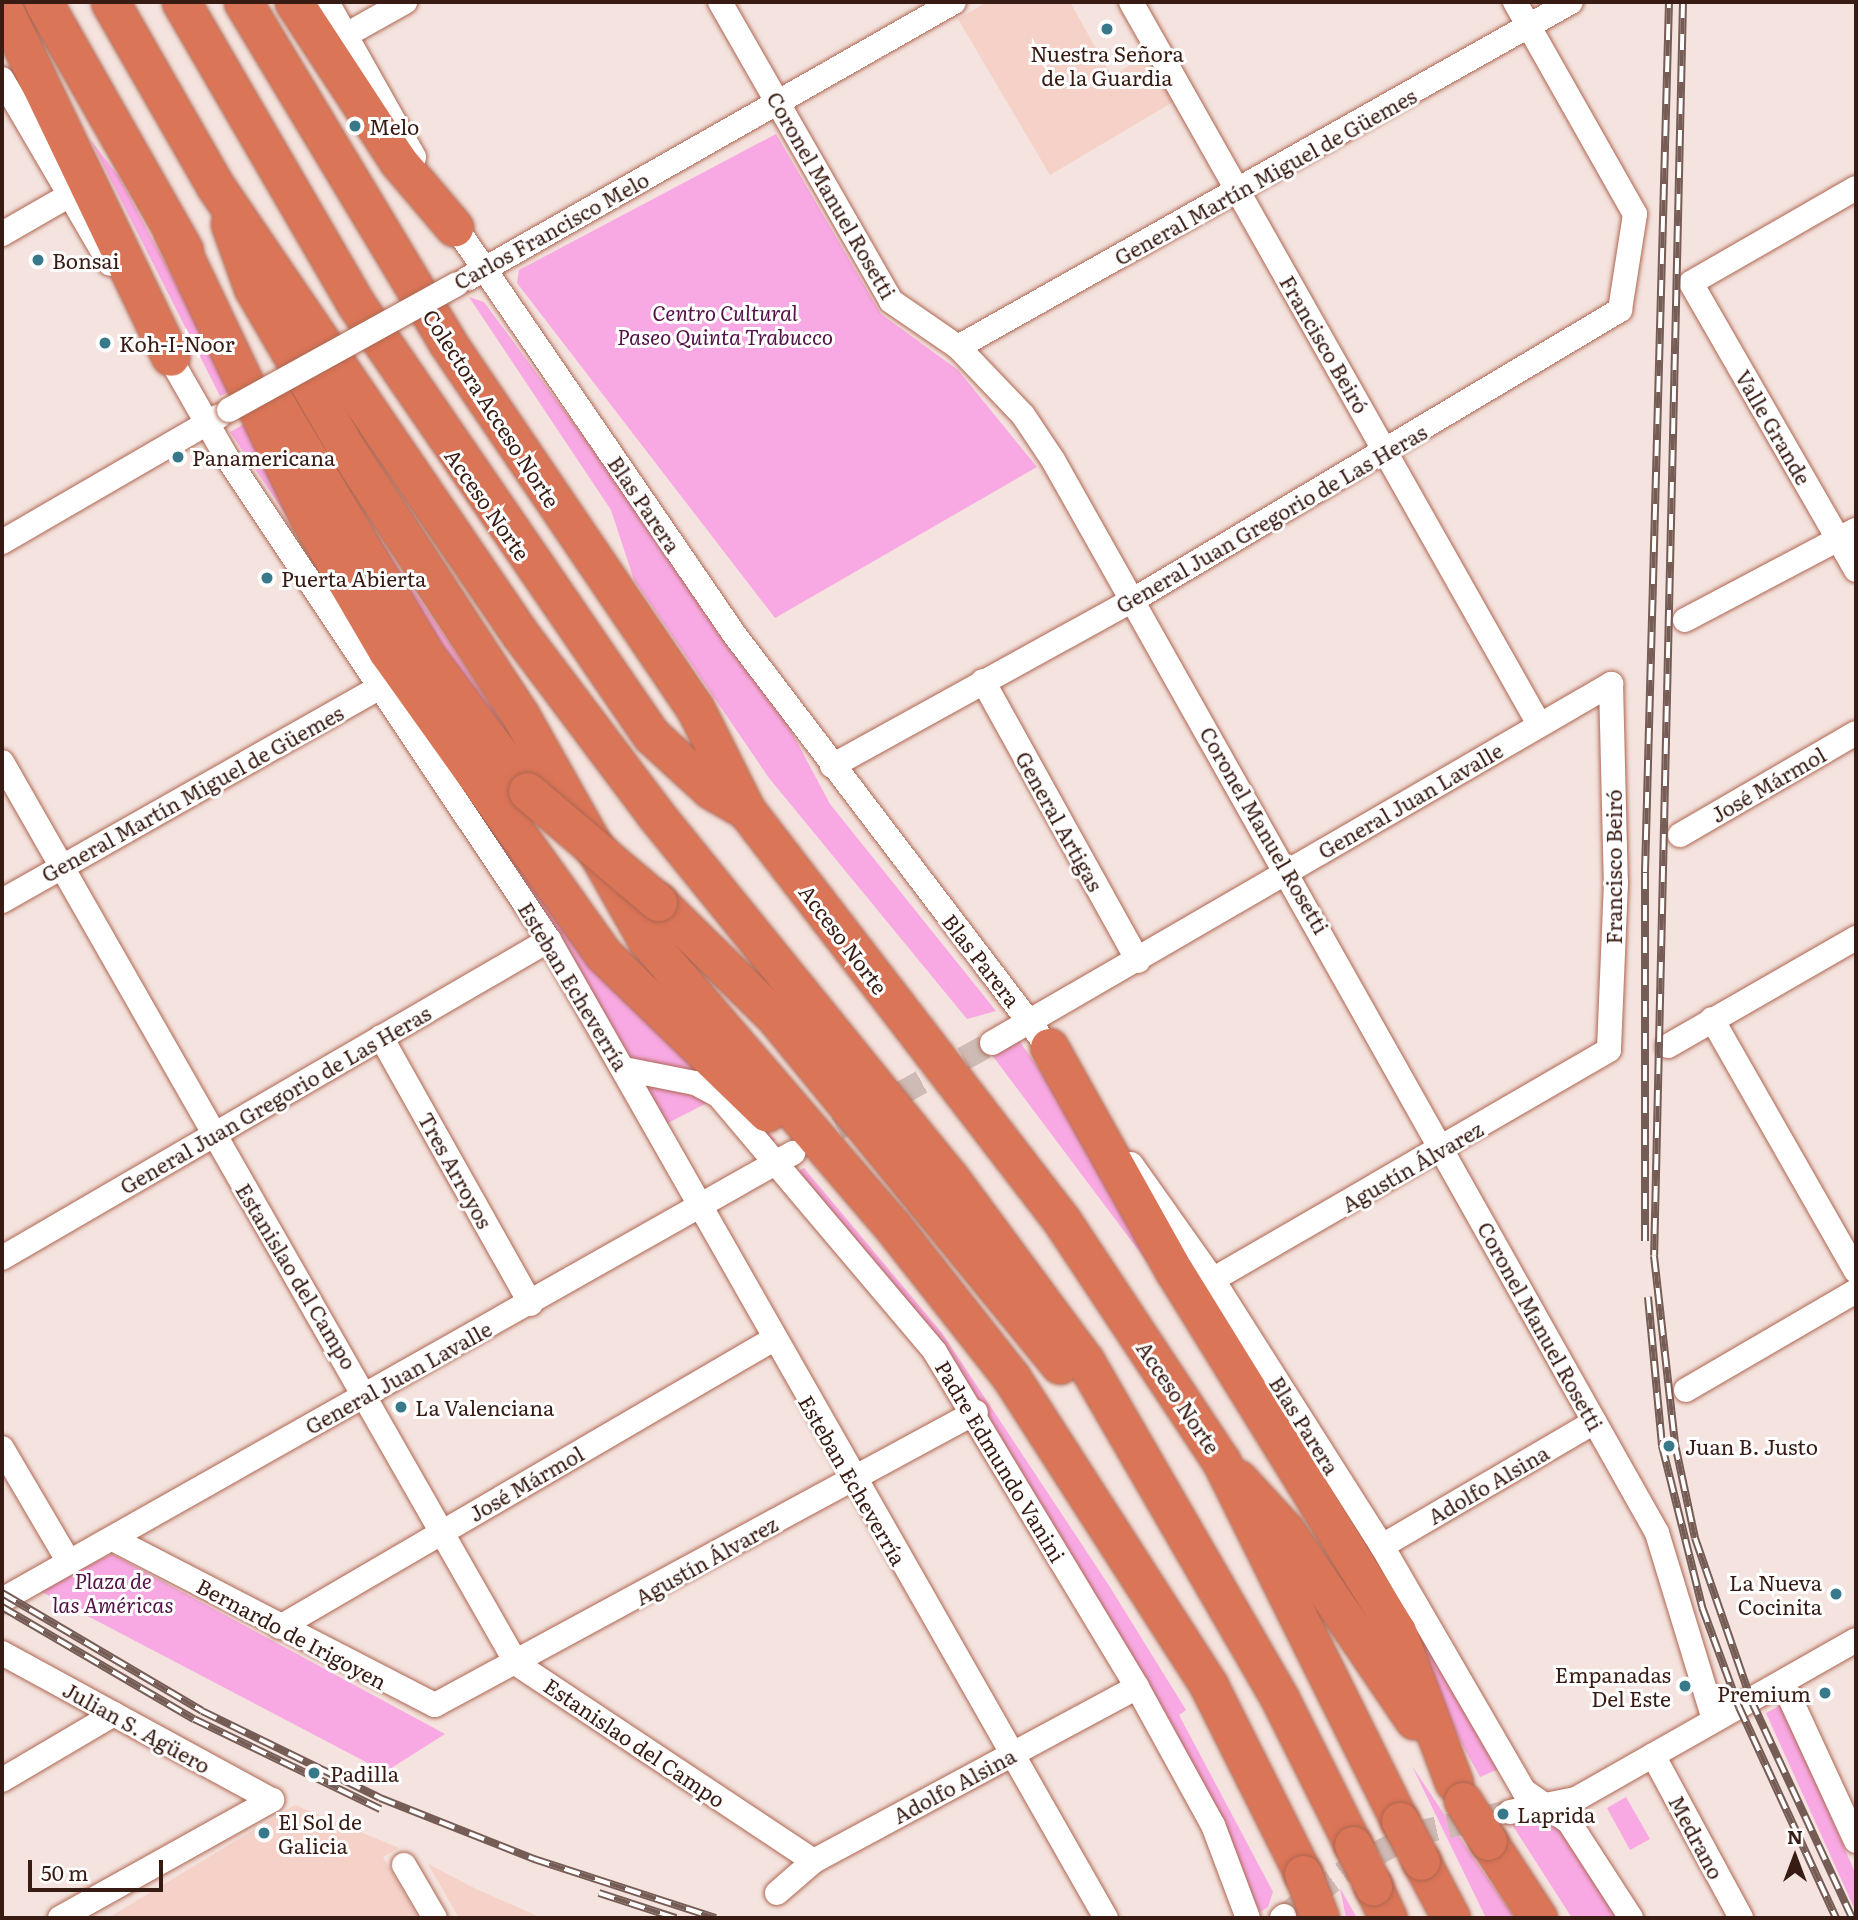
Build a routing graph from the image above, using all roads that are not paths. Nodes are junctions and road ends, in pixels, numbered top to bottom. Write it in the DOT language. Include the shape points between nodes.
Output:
graph roads {
  1 [pos="43,2"];
  2 [pos="110,2"];
  3 [pos="181,2"];
  4 [pos="243,2"];
  5 [pos="294,2"];
  6 [pos="327,2"];
  7 [pos="405,2"];
  8 [pos="720,2"];
  9 [pos="954,2"];
  10 [pos="1131,2"];
  11 [pos="1515,2"];
  12 [pos="1571,2"];
  13 [pos="2,5"];
  14 [pos="1529,28"];
  15 [pos="346,36"];
  16 [pos="2,79"];
  17 [pos="777,103"];
  18 [pos="216,187"];
  19 [pos="1856,188"];
  20 [pos="1238,192"];
  21 [pos="68,196"];
  22 [pos="454,227"];
  23 [pos="172,231"];
  24 [pos="2,234"];
  25 [pos="482,271"];
  26 [pos="958,347"];
  27 [pos="171,357"];
  28 [pos="207,423"];
  29 [pos="1386,451"];
  30 [pos="1847,535"];
  31 [pos="2,542"];
  32 [pos="1856,570"];
  33 [pos="1133,600"];
  34 [pos="1685,620"];
  35 [pos="983,681"];
  36 [pos="1611,684"];
  37 [pos="382,686"];
  38 [pos="1539,724"];
  39 [pos="1856,733"];
  40 [pos="2,762"];
  41 [pos="832,766"];
  42 [pos="746,810"];
  43 [pos="1680,835"];
  44 [pos="63,866"];
  45 [pos="1289,871"];
  46 [pos="2,901"];
  47 [pos="1856,938"];
  48 [pos="549,940"];
  49 [pos="1138,961"];
  50 [pos="1713,1019"];
  51 [pos="1040,1035"];
  52 [pos="381,1037"];
  53 [pos="992,1043"];
  54 [pos="1668,1046"];
  55 [pos="1609,1050"];
  56 [pos="624,1069"];
  57 [pos="213,1135"];
  58 [pos="1443,1149"];
  59 [pos="785,1157"];
  60 [pos="848,1179"];
  61 [pos="696,1206"];
  62 [pos="2,1258"];
  63 [pos="1856,1271"];
  64 [pos="1213,1280"];
  65 [pos="1856,1291"];
  66 [pos="531,1304"];
  67 [pos="772,1340"];
  68 [pos="1686,1390"];
  69 [pos="366,1392"];
  70 [pos="976,1412"];
  71 [pos="1594,1422"];
  72 [pos="2,1448"];
  73 [pos="1221,1461"];
  74 [pos="1151,1477"];
  75 [pos="852,1479"];
  76 [pos="443,1530"];
  77 [pos="113,1539"];
  78 [pos="1381,1546"];
  79 [pos="69,1562"];
  80 [pos="2,1600"];
  81 [pos="280,1627"];
  82 [pos="1856,1640"];
  83 [pos="2,1653"];
  84 [pos="517,1664"];
  85 [pos="1783,1682"];
  86 [pos="1137,1687"];
  87 [pos="435,1705"];
  88 [pos="114,1714"];
  89 [pos="1714,1720"];
  90 [pos="1012,1754"];
  91 [pos="1653,1755"];
  92 [pos="2,1780"];
  93 [pos="1459,1792"];
  94 [pos="1546,1808"];
  95 [pos="1510,1812"];
  96 [pos="1856,1840"];
  97 [pos="814,1861"];
  98 [pos="404,1865"];
  99 [pos="777,1893"];
  100 [pos="60,1918"];
  101 [pos="435,1918"];
  102 [pos="1106,1918"];
  103 [pos="1248,1918"];
  104 [pos="1321,1918"];
  105 [pos="1388,1918"];
  106 [pos="1451,1918"];
  107 [pos="1538,1918"];
  108 [pos="1631,1918"];
  109 [pos="1741,1918"];
  1 -- 23 [label="highway"];
  2 -- 18 [label="highway"];
  3 -- 42 [label="highway, Acceso Norte" via="356,303 521,551 652,735 711,790"];
  4 -- 42 [label="highway, Colectora Acceso Norte" via="447,342 695,708"];
  5 -- 22 [label="highway" via="398,161"];
  6 -- 15 [label="street, Blas Parera"];
  7 -- 15 [label="street"];
  8 -- 17 [label="street, Coronel Manuel Rosetti"];
  9 -- 17 [label="street, Carlos Francisco Melo"];
  10 -- 20 [label="street, Francisco Beiró"];
  11 -- 14 [label="street"];
  12 -- 14 [label="street, General Martín Miguel de Güemes"];
  13 -- 27 [label="highway"];
  14 -- 20 [label="street, General Martín Miguel de Güemes"];
  14 -- 29 [label="street, General Juan Gregorio de Las Heras" via="1635,214 1620,310"];
  15 -- 22 [label="street, Blas Parera"];
  16 -- 21 [label="street, Esteban Echeverría"];
  17 -- 25 [label="street, Carlos Francisco Melo"];
  17 -- 26 [label="street, Coronel Manuel Rosetti" via="891,301"];
  18 -- 60 [label="highway" via="253,288 346,448 520,715 646,939"];
  18 -- 74 [label="highway" via="280,272 373,421 520,634 655,814 1006,1252 1085,1361"];
  19 -- 30 [label="street, Valle Grande" via="1691,283"];
  20 -- 26 [label="street, General Martín Miguel de Güemes"];
  20 -- 29 [label="street, Francisco Beiró"];
  21 -- 24 [label="street"];
  21 -- 27 [label="street, Esteban Echeverría"];
  22 -- 25 [label="street, Blas Parera"];
  23 -- 60 [label="highway" via="308,516 387,651 575,919 633,988 738,1090"];
  23 -- 74 [label="highway, bridge" via="425,654 527,791 658,902 741,980 819,1068"];
  25 -- 28 [label="street, Carlos Francisco Melo, bridge"];
  25 -- 41 [label="street, Blas Parera"];
  26 -- 33 [label="street, Coronel Manuel Rosetti" via="1023,415"];
  27 -- 28 [label="street, Esteban Echeverría"];
  28 -- 31 [label="street, Carlos Francisco Melo"];
  28 -- 37 [label="street, Esteban Echeverría"];
  29 -- 33 [label="street, General Juan Gregorio de Las Heras"];
  29 -- 38 [label="street, Francisco Beiró"];
  30 -- 32 [label="street, Valle Grande"];
  30 -- 34 [label="street"];
  33 -- 35 [label="street, General Juan Gregorio de Las Heras"];
  33 -- 45 [label="street, Coronel Manuel Rosetti"];
  35 -- 41 [label="street, General Juan Gregorio de Las Heras"];
  35 -- 49 [label="street, General Artigas"];
  36 -- 38 [label="street, General Juan Lavalle"];
  36 -- 55 [label="street, Francisco Beiró" via="1616,882"];
  37 -- 44 [label="street, General Martín Miguel de Güemes"];
  37 -- 48 [label="street, Esteban Echeverría"];
  38 -- 45 [label="street, General Juan Lavalle"];
  39 -- 43 [label="street, José Mármol"];
  40 -- 44 [label="street, Estanislao del Campo"];
  41 -- 51 [label="street, Blas Parera"];
  42 -- 73 [label="highway, Acceso Norte" via="1062,1221"];
  44 -- 46 [label="street, General Martín Miguel de Güemes"];
  44 -- 57 [label="street, Estanislao del Campo"];
  45 -- 49 [label="street, General Juan Lavalle"];
  45 -- 58 [label="street, Coronel Manuel Rosetti"];
  47 -- 50 [label="street"];
  48 -- 52 [label="street, General Juan Gregorio de Las Heras"];
  48 -- 56 [label="street, Esteban Echeverría"];
  49 -- 51 [label="street, General Juan Lavalle"];
  50 -- 54 [label="street"];
  50 -- 63 [label="street"];
  51 -- 53 [label="street, General Juan Lavalle"];
  51 -- 64 [label="street, Blas Parera"];
  51 -- 93 [label="highway" via="1175,1272 1397,1631"];
  52 -- 57 [label="street, General Juan Gregorio de Las Heras"];
  52 -- 66 [label="street, Tres Arroyos"];
  55 -- 58 [label="street, Agustín Álvarez"];
  56 -- 59 [label="street, Padre Edmundo Vanini" via="707,1087"];
  56 -- 61 [label="street, Esteban Echeverría"];
  57 -- 62 [label="street, General Juan Gregorio de Las Heras"];
  57 -- 69 [label="street, Estanislao del Campo"];
  58 -- 64 [label="street, Agustín Álvarez"];
  58 -- 71 [label="street, Coronel Manuel Rosetti"];
  59 -- 61 [label="street, General Juan Lavalle"];
  59 -- 70 [label="street, Padre Edmundo Vanini"];
  60 -- 104 [label="highway, bridge" via="951,1297 1051,1435 1209,1686"];
  61 -- 66 [label="street, General Juan Lavalle"];
  61 -- 67 [label="street, Esteban Echeverría"];
  64 -- 78 [label="street, Blas Parera"];
  65 -- 68 [label="street"];
  66 -- 69 [label="street, General Juan Lavalle"];
  67 -- 75 [label="street, Esteban Echeverría"];
  67 -- 76 [label="street, José Mármol"];
  69 -- 76 [label="street, Estanislao del Campo"];
  69 -- 77 [label="street, General Juan Lavalle"];
  70 -- 75 [label="street, Agustín Álvarez"];
  70 -- 86 [label="street, Padre Edmundo Vanini"];
  71 -- 78 [label="street, Adolfo Alsina"];
  71 -- 89 [label="street, Coronel Manuel Rosetti" via="1657,1533"];
  72 -- 79 [label="street"];
  73 -- 93 [label="highway" via="1285,1530"];
  73 -- 106 [label="highway, Acceso Norte, bridge"];
  74 -- 105 [label="highway, bridge" via="1280,1699"];
  75 -- 84 [label="street, Agustín Álvarez"];
  75 -- 90 [label="street, Esteban Echeverría"];
  76 -- 81 [label="street, José Mármol"];
  76 -- 84 [label="street, Estanislao del Campo"];
  77 -- 79 [label="street, General Juan Lavalle"];
  77 -- 81 [label="street, Bernardo de Irigoyen"];
  78 -- 94 [label="street, Blas Parera" via="1524,1791"];
  79 -- 80 [label="street, General Juan Lavalle"];
  81 -- 87 [label="street, Bernardo de Irigoyen"];
  82 -- 85 [label="street"];
  83 -- 88 [label="street, Julian S. Agüero"];
  84 -- 87 [label="street, Agustín Álvarez"];
  84 -- 97 [label="street, Estanislao del Campo"];
  85 -- 89 [label="street"];
  85 -- 96 [label="street"];
  86 -- 90 [label="street, Adolfo Alsina"];
  86 -- 103 [label="street, Padre Edmundo Vanini" via="1213,1825"];
  88 -- 92 [label="street"];
  88 -- 100 [label="street, Julian S. Agüero" via="272,1800"];
  89 -- 91 [label="street"];
  90 -- 97 [label="street, Adolfo Alsina"];
  90 -- 102 [label="street, Esteban Echeverría"];
  91 -- 94 [label="street"];
  91 -- 109 [label="street, Medrano"];
  93 -- 107 [label="highway, bridge"];
  94 -- 95 [label="street"];
  94 -- 108 [label="street, Blas Parera" via="1569,1822"];
  97 -- 99 [label="street, Adolfo Alsina"];
  98 -- 101 [label="street"];
}
